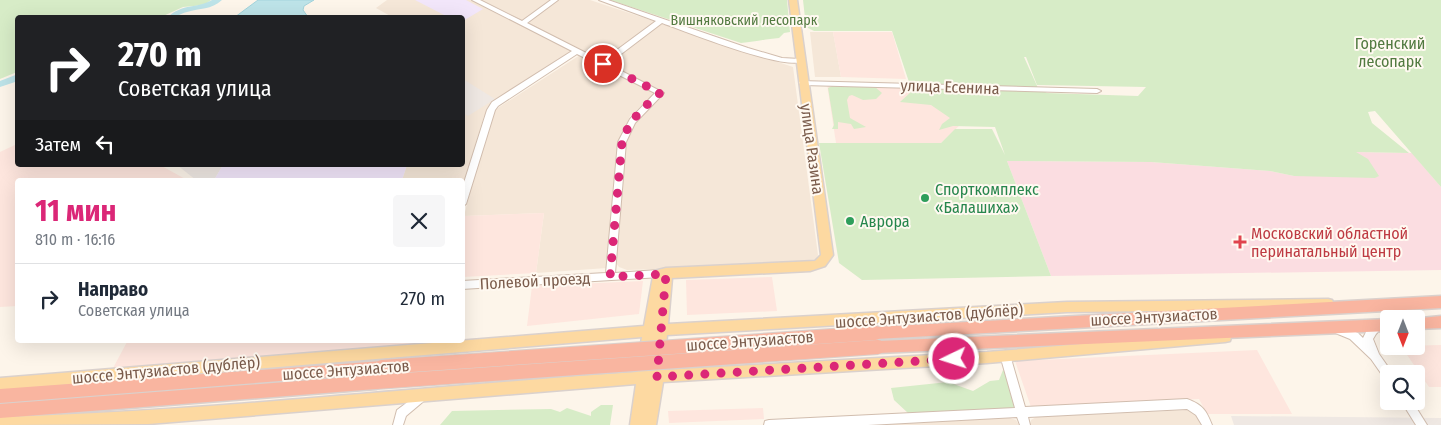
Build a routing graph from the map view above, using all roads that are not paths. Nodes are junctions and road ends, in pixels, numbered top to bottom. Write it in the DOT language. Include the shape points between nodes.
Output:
graph roads {
  1 [pos="475,0"];
  2 [pos="555,0"];
  3 [pos="602,0"];
  4 [pos="793,0"];
  5 [pos="660,21"];
  6 [pos="522,24"];
  7 [pos="577,51"];
  8 [pos="800,61"];
  9 [pos="603,64"];
  10 [pos="803,83"];
  11 [pos="1098,92"];
  12 [pos="465,195"];
  13 [pos="818,266"];
  14 [pos="662,274"];
  15 [pos="610,277"];
  16 [pos="465,285"];
  17 [pos="1441,302"];
  18 [pos="1349,305"];
  19 [pos="838,321"];
  20 [pos="1441,322"];
  21 [pos="1425,323"];
  22 [pos="1380,325"];
  23 [pos="1380,327"];
  24 [pos="1329,328"];
  25 [pos="656,330"];
  26 [pos="1289,330"];
  27 [pos="877,340"];
  28 [pos="522,341"];
  29 [pos="456,343"];
  30 [pos="465,343"];
  31 [pos="423,344"];
  32 [pos="1005,355"];
  33 [pos="1375,356"];
  34 [pos="1381,365"];
  35 [pos="839,366"];
  36 [pos="650,377"];
  37 [pos="0,384"];
  38 [pos="509,387"];
  39 [pos="430,393"];
  40 [pos="0,396"];
  41 [pos="380,397"];
  42 [pos="1412,410"];
  43 [pos="0,411"];
  44 [pos="401,412"];
  45 [pos="1022,413"];
  46 [pos="0,423"];
  47 [pos="398,425"];
  48 [pos="637,425"];
  49 [pos="650,425"];
  50 [pos="768,425"];
  51 [pos="1025,425"];
  52 [pos="1207,425"];
  53 [pos="1422,425"];
  1 -- 6 [label="street"];
  2 -- 6 [label="street"];
  3 -- 5 [label="street"];
  4 -- 8 [label="main road, улица Разина"];
  5 -- 8 [label="street" via="772,58"];
  5 -- 9 [label="street"];
  6 -- 7 [label="street"];
  7 -- 9 [label="street"];
  7 -- 12 [label="street" via="490,110"];
  8 -- 10 [label="main road, улица Разина"];
  9 -- 15 [label="street" via="660,93 633,118 622,142"];
  10 -- 11 [label="street, улица Есенина"];
  10 -- 13 [label="main road, улица Разина" via="827,255"];
  13 -- 14 [label="main road, Полевой проезд"];
  14 -- 15 [label="street, Полевой проезд"];
  14 -- 25 [label="main road"];
  15 -- 16 [label="street, Полевой проезд"];
  17 -- 18 [label="highway, шоссе Энтузиастов"];
  18 -- 19 [label="main road, шоссе Энтузиастов (дублёр)" via="1086,307"];
  18 -- 27 [label="highway, шоссе Энтузиастов"];
  19 -- 25 [label="main road, шоссе Энтузиастов (дублёр)"];
  19 -- 35 [label="main road" via="820,328 814,339 821,354"];
  20 -- 21 [label="highway"];
  22 -- 24 [label="highway, шоссе Энтузиастов"];
  23 -- 33 [label="street" via="1372,331 1368,339"];
  24 -- 26 [label="highway, шоссе Энтузиастов"];
  24 -- 33 [label="street" via="1354,336"];
  25 -- 28 [label="main road, шоссе Энтузиастов (дублёр)"];
  25 -- 36 [label="main road"];
  26 -- 27 [label="highway, шоссе Энтузиастов"];
  26 -- 32 [label="main road" via="1133,347"];
  27 -- 40 [label="highway, шоссе Энтузиастов, bridge" via="382,367"];
  27 -- 43 [label="highway, шоссе Энтузиастов, bridge"];
  28 -- 30 [label="main road, шоссе Энтузиастов (дублёр)"];
  28 -- 38 [label="main road" via="536,346 541,364 529,380"];
  29 -- 31 [label="main road, шоссе Энтузиастов (дублёр)"];
  31 -- 37 [label="main road, шоссе Энтузиастов (дублёр)"];
  32 -- 35 [label="main road"];
  32 -- 45 [label="street"];
  33 -- 34 [label="street"];
  35 -- 36 [label="main road"];
  36 -- 38 [label="main road"];
  36 -- 48 [label="main road"];
  36 -- 49 [label="main road"];
  38 -- 39 [label="main road"];
  39 -- 41 [label="main road"];
  39 -- 44 [label="street"];
  41 -- 44 [label="street" via="399,406"];
  41 -- 46 [label="main road" via="116,421"];
  42 -- 53 [label="street"];
  44 -- 47 [label="street"];
  45 -- 50 [label="street"];
  45 -- 51 [label="street"];
  45 -- 52 [label="street" via="1187,404 1202,412"];
}
